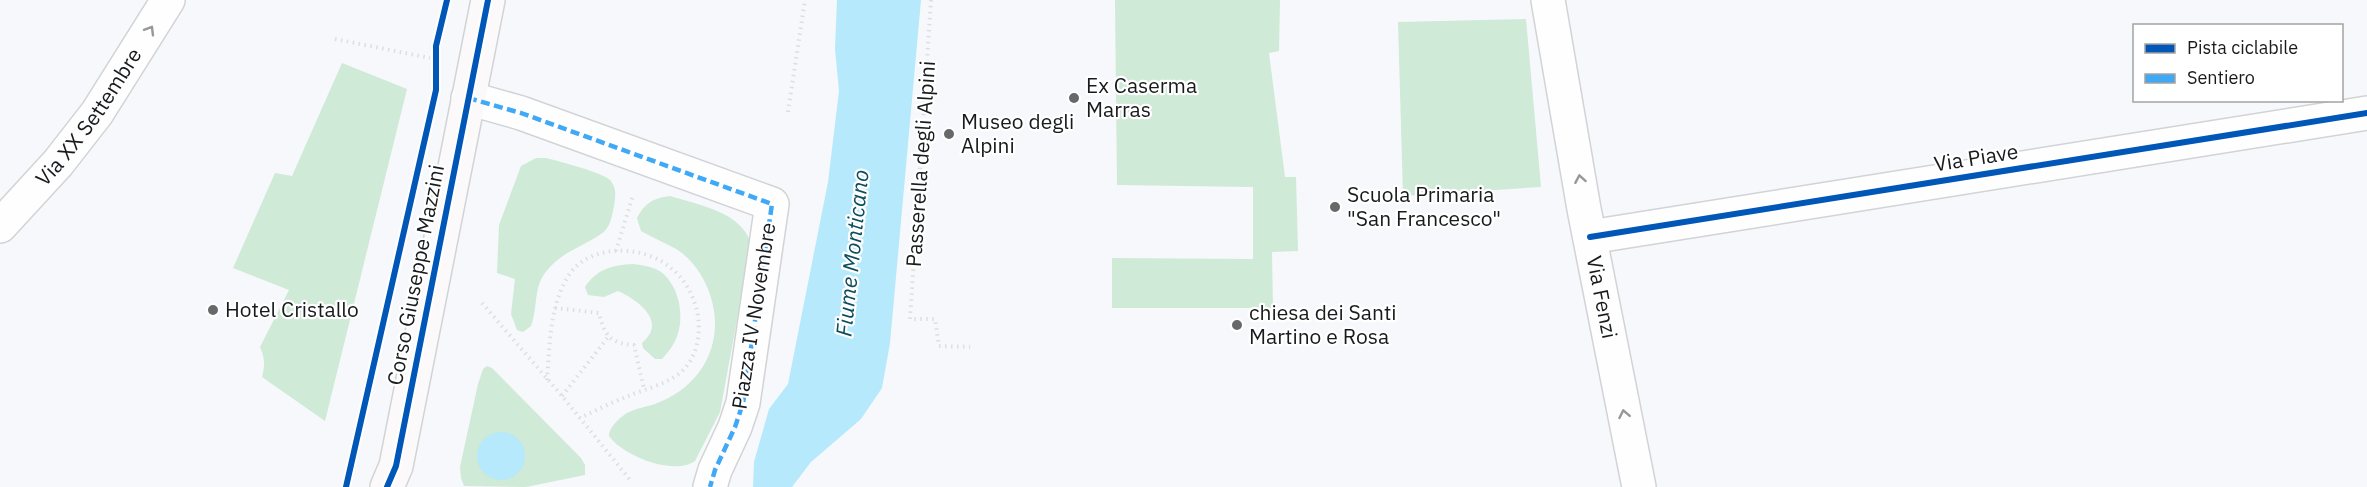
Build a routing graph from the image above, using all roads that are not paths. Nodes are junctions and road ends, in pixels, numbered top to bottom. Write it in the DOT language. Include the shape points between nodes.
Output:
graph roads {
  1 [pos="168,0"];
  2 [pos="488,0"];
  3 [pos="1548,0"];
  4 [pos="471,83"];
  5 [pos="2367,112"];
  6 [pos="0,226"];
  7 [pos="1590,237"];
  8 [pos="394,480"];
  9 [pos="1637,482"];
  10 [pos="710,487"];
  6 -- 1 [label="street, Via XX Settembre, one-way" via="58,163 97,112"];
  2 -- 4 [label="street, Corso Giuseppe Mazzini"];
  7 -- 3 [label="street, Via Fenzi, one-way"];
  4 -- 8 [label="street, Corso Giuseppe Mazzini"];
  4 -- 10 [label="street, Piazza IV Novembre" via="505,108 772,204 743,403"];
  5 -- 7 [label="street, Via Piave"];
  9 -- 7 [label="street, Via Fenzi, one-way"];
}
